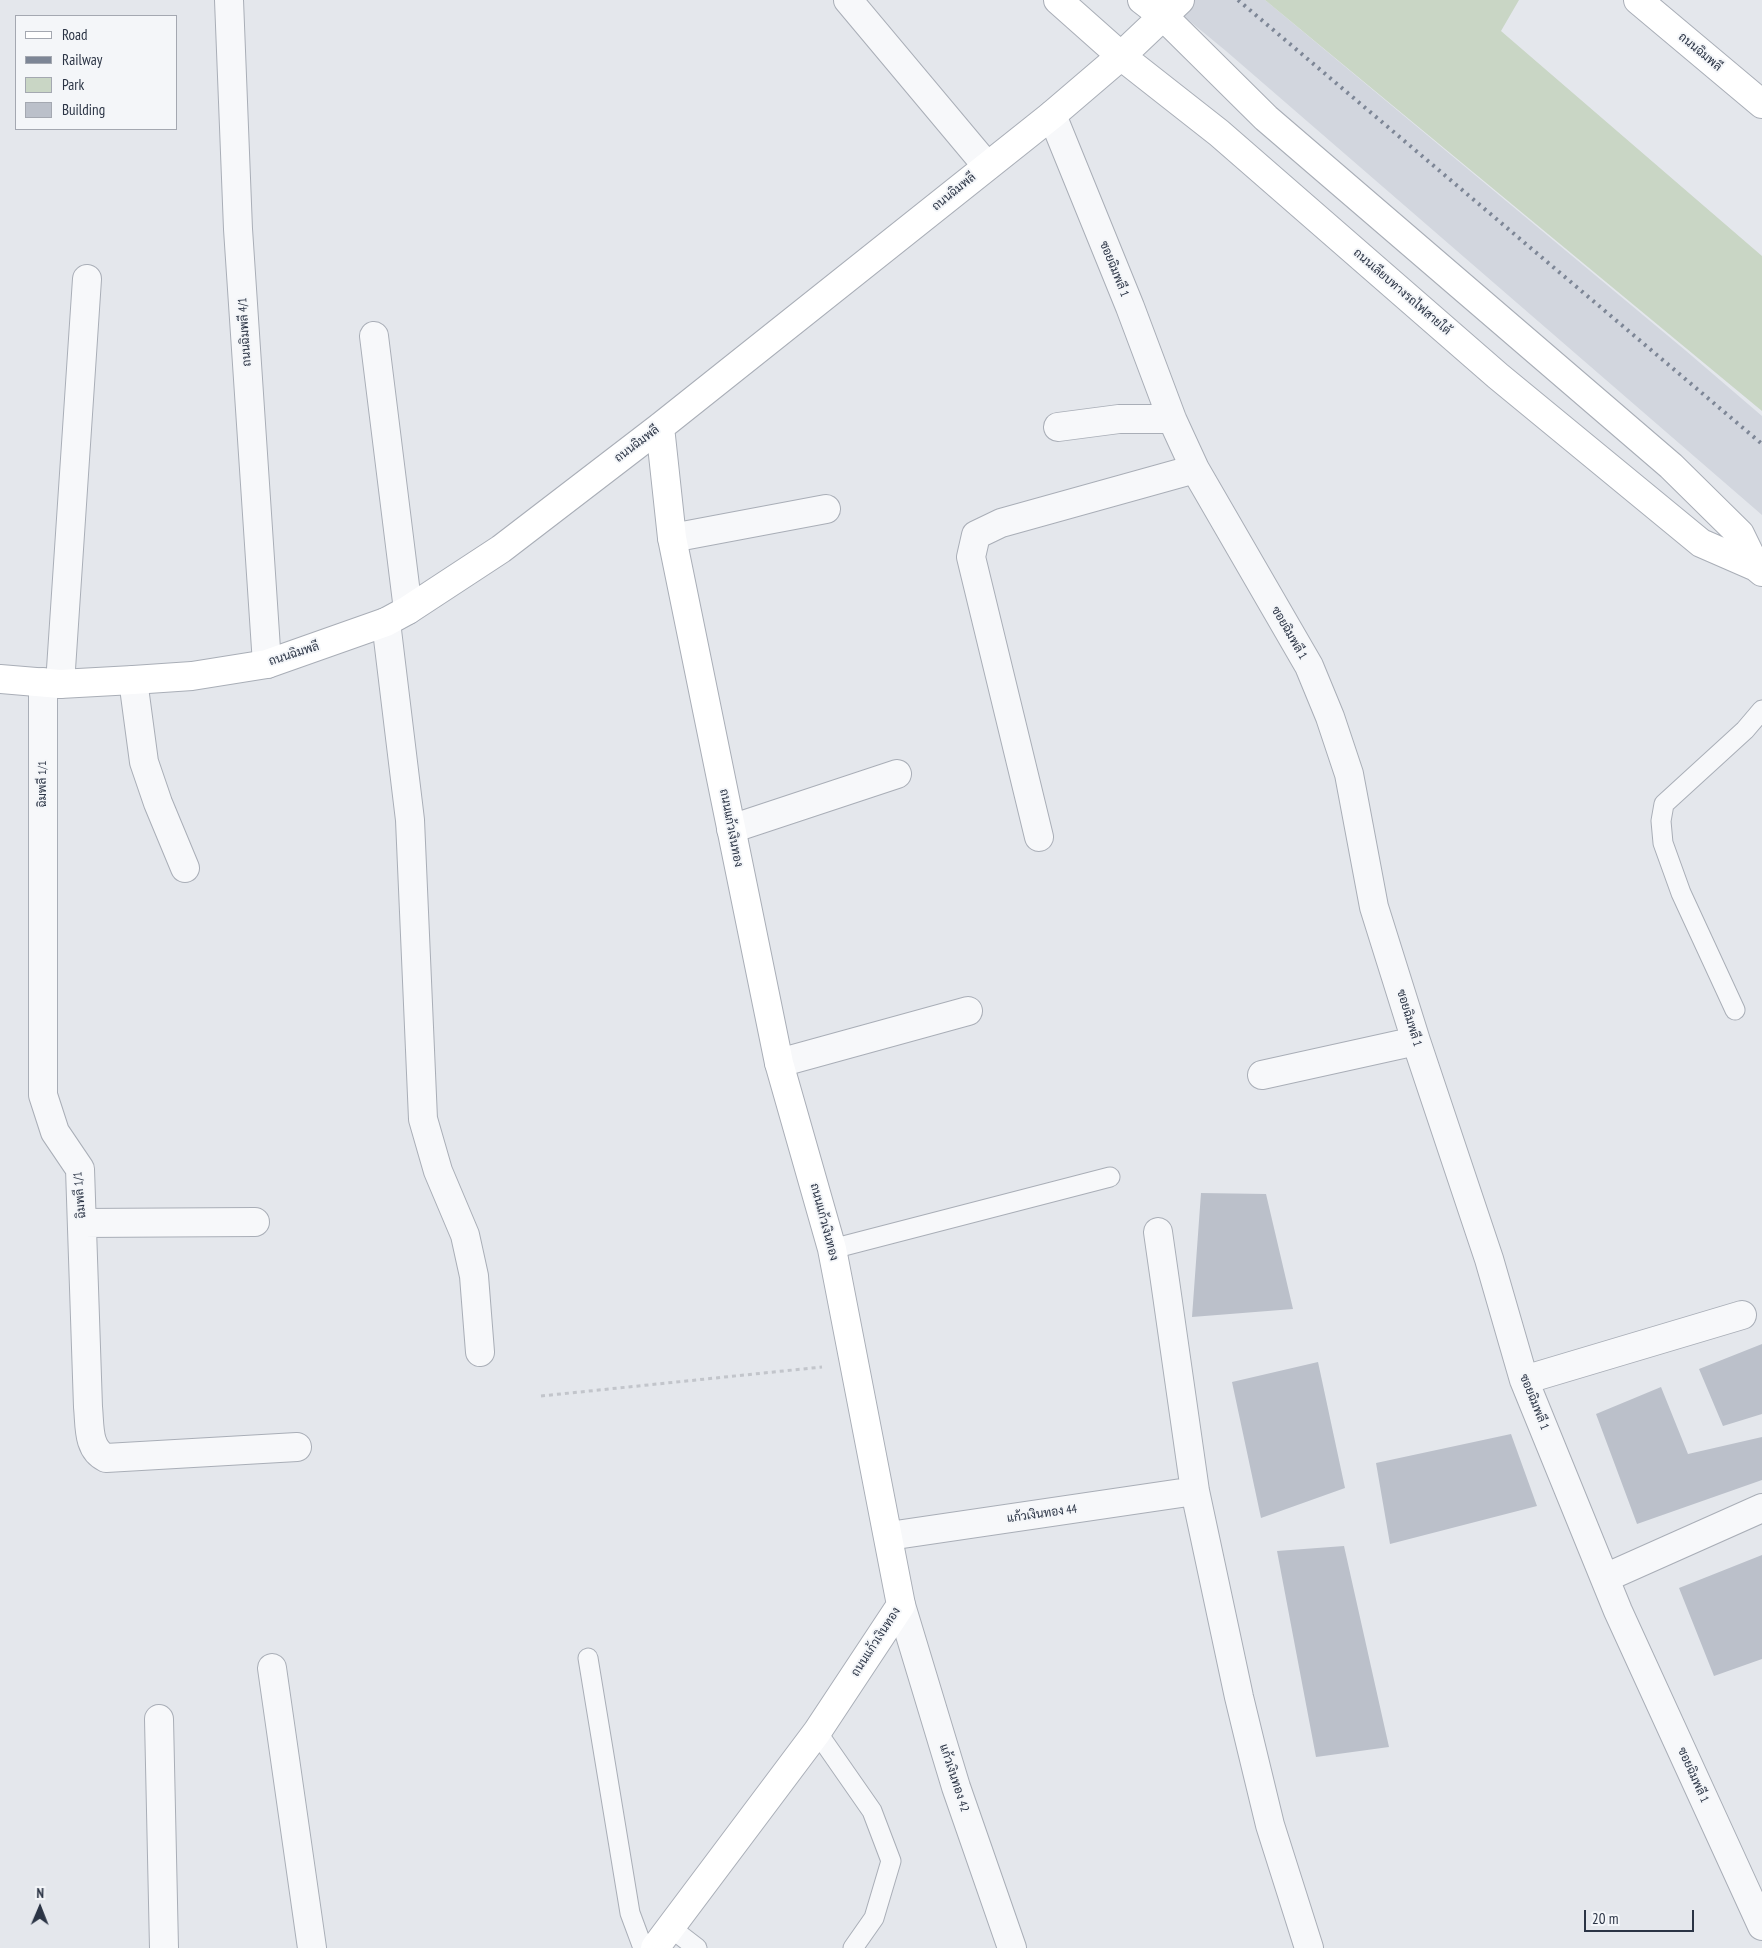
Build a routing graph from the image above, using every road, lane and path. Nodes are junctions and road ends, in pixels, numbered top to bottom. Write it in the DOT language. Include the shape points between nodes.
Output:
graph roads {
  1 [pos="229,0"];
  2 [pos="848,0"];
  3 [pos="1058,0"];
  4 [pos="1142,0"];
  5 [pos="1638,0"];
  6 [pos="1172,9"];
  7 [pos="1121,56"];
  8 [pos="1762,104"];
  9 [pos="1052,114"];
  10 [pos="987,166"];
  11 [pos="87,279"];
  12 [pos="374,336"];
  13 [pos="1172,419"];
  14 [pos="660,427"];
  15 [pos="1058,427"];
  16 [pos="1195,469"];
  17 [pos="826,509"];
  18 [pos="672,538"];
  19 [pos="1759,570"];
  20 [pos="397,616"];
  21 [pos="267,664"];
  22 [pos="0,679"];
  23 [pos="133,680"];
  24 [pos="51,683"];
  25 [pos="1762,710"];
  26 [pos="897,774"];
  27 [pos="731,829"];
  28 [pos="1039,837"];
  29 [pos="185,868"];
  30 [pos="1735,1010"];
  31 [pos="968,1011"];
  32 [pos="1416,1041"];
  33 [pos="779,1063"];
  34 [pos="1262,1075"];
  35 [pos="1110,1177"];
  36 [pos="255,1222"];
  37 [pos="82,1223"];
  38 [pos="1158,1232"];
  39 [pos="832,1249"];
  40 [pos="1742,1315"];
  41 [pos="480,1352"];
  42 [pos="855,1364"];
  43 [pos="1524,1380"];
  44 [pos="542,1396"];
  45 [pos="297,1447"];
  46 [pos="1195,1491"];
  47 [pos="1762,1508"];
  48 [pos="889,1536"];
  49 [pos="1605,1578"];
  50 [pos="901,1606"];
  51 [pos="588,1658"];
  52 [pos="272,1668"];
  53 [pos="159,1719"];
  54 [pos="817,1732"];
  55 [pos="1762,1926"];
  56 [pos="663,1938"];
  57 [pos="164,1948"];
  58 [pos="312,1948"];
  59 [pos="643,1948"];
  60 [pos="697,1948"];
  61 [pos="853,1948"];
  62 [pos="1012,1948"];
  63 [pos="1309,1948"];
  1 -- 21 [label="street, ถนนฉิมพลี 4/1" via="238,229"];
  2 -- 10 [label="street"];
  3 -- 7 [label="street, ถนนเลียบทางรถไฟสายใต้"];
  4 -- 6 [label="street, ถนนเลียบทางรถไฟสายใต้"];
  5 -- 8 [label="street, ถนนฉิมพลี"];
  6 -- 7 [label="street, ถนนฉิมพลี"];
  6 -- 19 [label="street, ถนนเลียบทางรถไฟสายใต้" via="1266,118 1671,466 1740,534"];
  7 -- 9 [label="street, ถนนฉิมพลี"];
  7 -- 19 [label="street, ถนนเลียบทางรถไฟสายใต้" via="1219,133 1498,376 1701,543"];
  9 -- 10 [label="street, ถนนฉิมพลี"];
  9 -- 13 [label="street, ซอยฉิมพลี 1"];
  10 -- 14 [label="street, ถนนฉิมพลี"];
  11 -- 24 [label="street, ฉิมพลี 1/1"];
  12 -- 20 [label="street"];
  13 -- 15 [label="street" via="1119,419"];
  13 -- 16 [label="street, ซอยฉิมพลี 1"];
  14 -- 18 [label="street, ถนนแก้วเงินทอง"];
  14 -- 20 [label="street, ถนนฉิมพลี" via="501,549"];
  16 -- 28 [label="street" via="1000,523 976,535 971,557"];
  16 -- 32 [label="street, ซอยฉิมพลี 1" via="1309,666 1330,717 1349,774 1374,907"];
  17 -- 18 [label="street"];
  18 -- 27 [label="street, ถนนแก้วเงินทอง"];
  20 -- 21 [label="street, ถนนฉิมพลี"];
  20 -- 41 [label="street" via="423,1119 438,1170 465,1235 474,1276"];
  21 -- 23 [label="street, ถนนฉิมพลี" via="192,676"];
  22 -- 24 [label="street, ถนนฉิมพลี"];
  23 -- 24 [label="street, ถนนฉิมพลี"];
  23 -- 29 [label="street" via="144,762"];
  24 -- 37 [label="street, ฉิมพลี 1/1" via="43,1095 55,1132 80,1169"];
  25 -- 30 [label="lane" via="1745,730 1664,804 1661,821 1663,843 1681,893"];
  26 -- 27 [label="street"];
  27 -- 33 [label="street, ถนนแก้วเงินทอง"];
  31 -- 33 [label="street"];
  32 -- 34 [label="street"];
  32 -- 43 [label="street, ซอยฉิมพลี 1" via="1490,1259"];
  33 -- 39 [label="street, ถนนแก้วเงินทอง"];
  35 -- 39 [label="lane"];
  36 -- 37 [label="street"];
  37 -- 45 [label="street, ฉิมพลี 1/1" via="88,1407 91,1439 101,1455 106,1458"];
  38 -- 46 [label="street"];
  39 -- 42 [label="street, ถนนแก้วเงินทอง"];
  40 -- 43 [label="street"];
  42 -- 44 [label="path"];
  42 -- 48 [label="street, ถนนแก้วเงินทอง"];
  43 -- 49 [label="street, ซอยฉิมพลี 1"];
  46 -- 48 [label="street, แก้วเงินทอง 44"];
  46 -- 63 [label="street" via="1270,1825"];
  47 -- 49 [label="street"];
  48 -- 50 [label="street, ถนนแก้วเงินทอง"];
  49 -- 55 [label="street, ซอยฉิมพลี 1"];
  50 -- 54 [label="street, ถนนแก้วเงินทอง"];
  50 -- 62 [label="street, แก้วเงินทอง 42" via="956,1787"];
  51 -- 59 [label="lane" via="630,1913"];
  52 -- 58 [label="street"];
  53 -- 57 [label="street"];
  54 -- 56 [label="street, ถนนแก้วเงินทอง"];
  54 -- 61 [label="lane" via="872,1811 891,1861 874,1918"];
  56 -- 60 [label="lane"];
}
